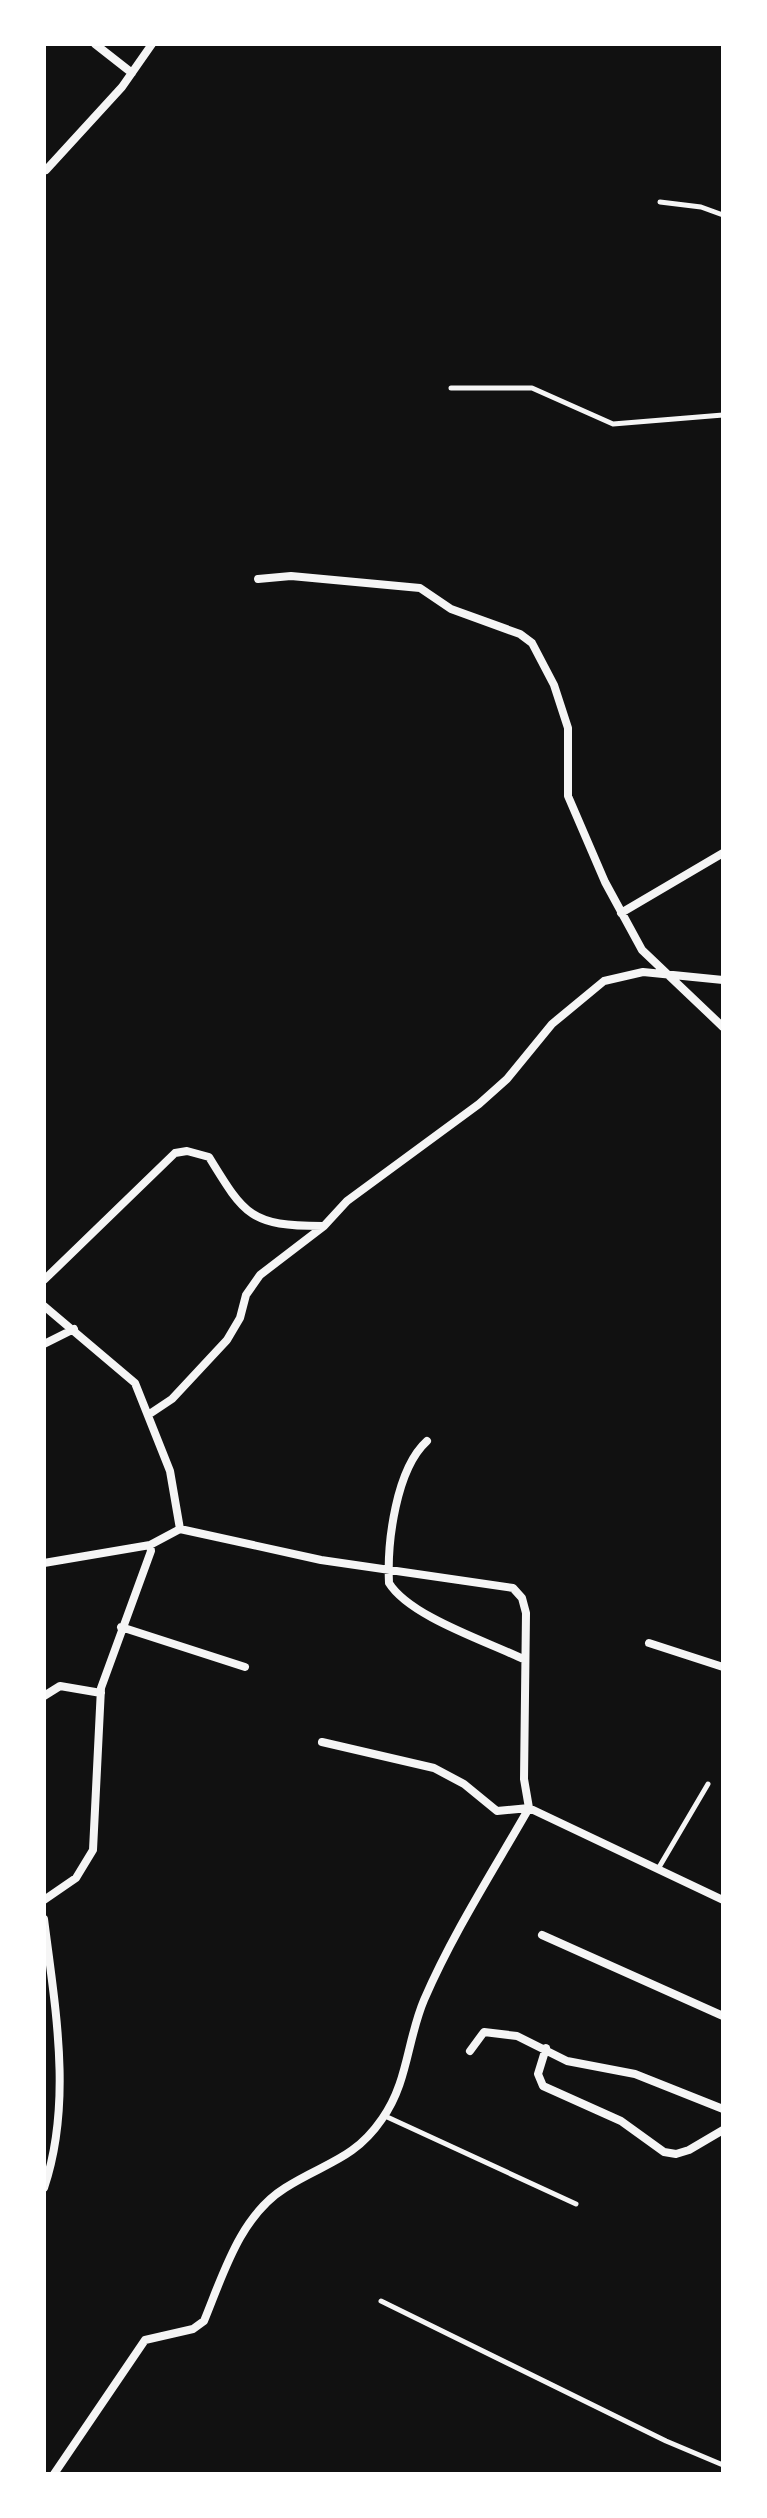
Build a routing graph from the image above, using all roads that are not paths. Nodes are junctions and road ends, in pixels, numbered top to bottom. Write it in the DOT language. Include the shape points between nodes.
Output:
graph roads {
  1 [pos="95,44"];
  2 [pos="152,44"];
  3 [pos="132,73"];
  4 [pos="46,170"];
  5 [pos="660,202"];
  6 [pos="723,215"];
  7 [pos="451,388"];
  8 [pos="723,415"];
  9 [pos="258,579"];
  10 [pos="723,853"];
  11 [pos="621,913"];
  12 [pos="668,976"];
  13 [pos="723,980"];
  14 [pos="723,1027"];
  15 [pos="324,1226"];
  16 [pos="44,1280"];
  17 [pos="44,1306"];
  18 [pos="74,1329"];
  19 [pos="44,1344"];
  20 [pos="148,1415"];
  21 [pos="427,1441"];
  22 [pos="180,1529"];
  23 [pos="150,1545"];
  24 [pos="44,1563"];
  25 [pos="389,1568"];
  26 [pos="121,1627"];
  27 [pos="649,1643"];
  28 [pos="525,1660"];
  29 [pos="245,1667"];
  30 [pos="723,1667"];
  31 [pos="101,1693"];
  32 [pos="44,1696"];
  33 [pos="322,1742"];
  34 [pos="708,1784"];
  35 [pos="529,1808"];
  36 [pos="658,1869"];
  37 [pos="44,1900"];
  38 [pos="723,1900"];
  39 [pos="44,1919"];
  40 [pos="542,1935"];
  41 [pos="723,2016"];
  42 [pos="546,2048"];
  43 [pos="470,2051"];
  44 [pos="723,2109"];
  45 [pos="385,2116"];
  46 [pos="723,2130"];
  47 [pos="44,2188"];
  48 [pos="576,2204"];
  49 [pos="381,2301"];
  50 [pos="723,2465"];
  51 [pos="54,2474"];
  1 -- 3 [label="street"];
  2 -- 3 [label="street"];
  3 -- 4 [label="street"];
  5 -- 6 [label="lane"];
  7 -- 8 [label="lane" via="532,388 613,424"];
  9 -- 11 [label="street" via="291,576 420,588 451,609 532,643 568,728 568,796"];
  10 -- 11 [label="street"];
  11 -- 12 [label="street" via="642,950"];
  12 -- 13 [label="street"];
  12 -- 14 [label="street"];
  12 -- 15 [label="street" via="643,972 604,981 552,1024 479,1104 347,1201"];
  15 -- 16 [label="street" via="259,1221 236,1200 209,1157 175,1153"];
  15 -- 20 [label="street" via="260,1275 227,1340 172,1399"];
  17 -- 18 [label="street"];
  18 -- 19 [label="street"];
  18 -- 20 [label="street" via="135,1383"];
  20 -- 22 [label="street" via="170,1471"];
  21 -- 25 [label="street" via="414,1453 401,1484"];
  22 -- 23 [label="street"];
  22 -- 25 [label="street" via="321,1560"];
  23 -- 24 [label="street"];
  23 -- 26 [label="street" via="151,1558"];
  25 -- 28 [label="street" via="389,1583 397,1596"];
  25 -- 28 [label="street" via="513,1588 526,1613"];
  26 -- 29 [label="street"];
  26 -- 31 [label="street"];
  27 -- 30 [label="street"];
  28 -- 35 [label="street" via="524,1779"];
  31 -- 32 [label="street" via="60,1686"];
  31 -- 37 [label="street" via="93,1850 76,1878"];
  33 -- 35 [label="street" via="434,1768 497,1811"];
  34 -- 36 [label="lane"];
  35 -- 36 [label="street"];
  35 -- 45 [label="street" via="435,1974 402,2084"];
  36 -- 38 [label="street"];
  39 -- 47 [label="street" via="58,2026 56,2153"];
  40 -- 41 [label="street"];
  42 -- 43 [label="street" via="517,2036 484,2032"];
  42 -- 44 [label="street" via="567,2061 635,2074"];
  42 -- 46 [label="street" via="538,2074 543,2086 621,2121 664,2152 689,2150"];
  45 -- 48 [label="lane"];
  45 -- 51 [label="street" via="364,2144 265,2204 245,2229 204,2321 193,2329 145,2340"];
  49 -- 50 [label="lane"];
}
